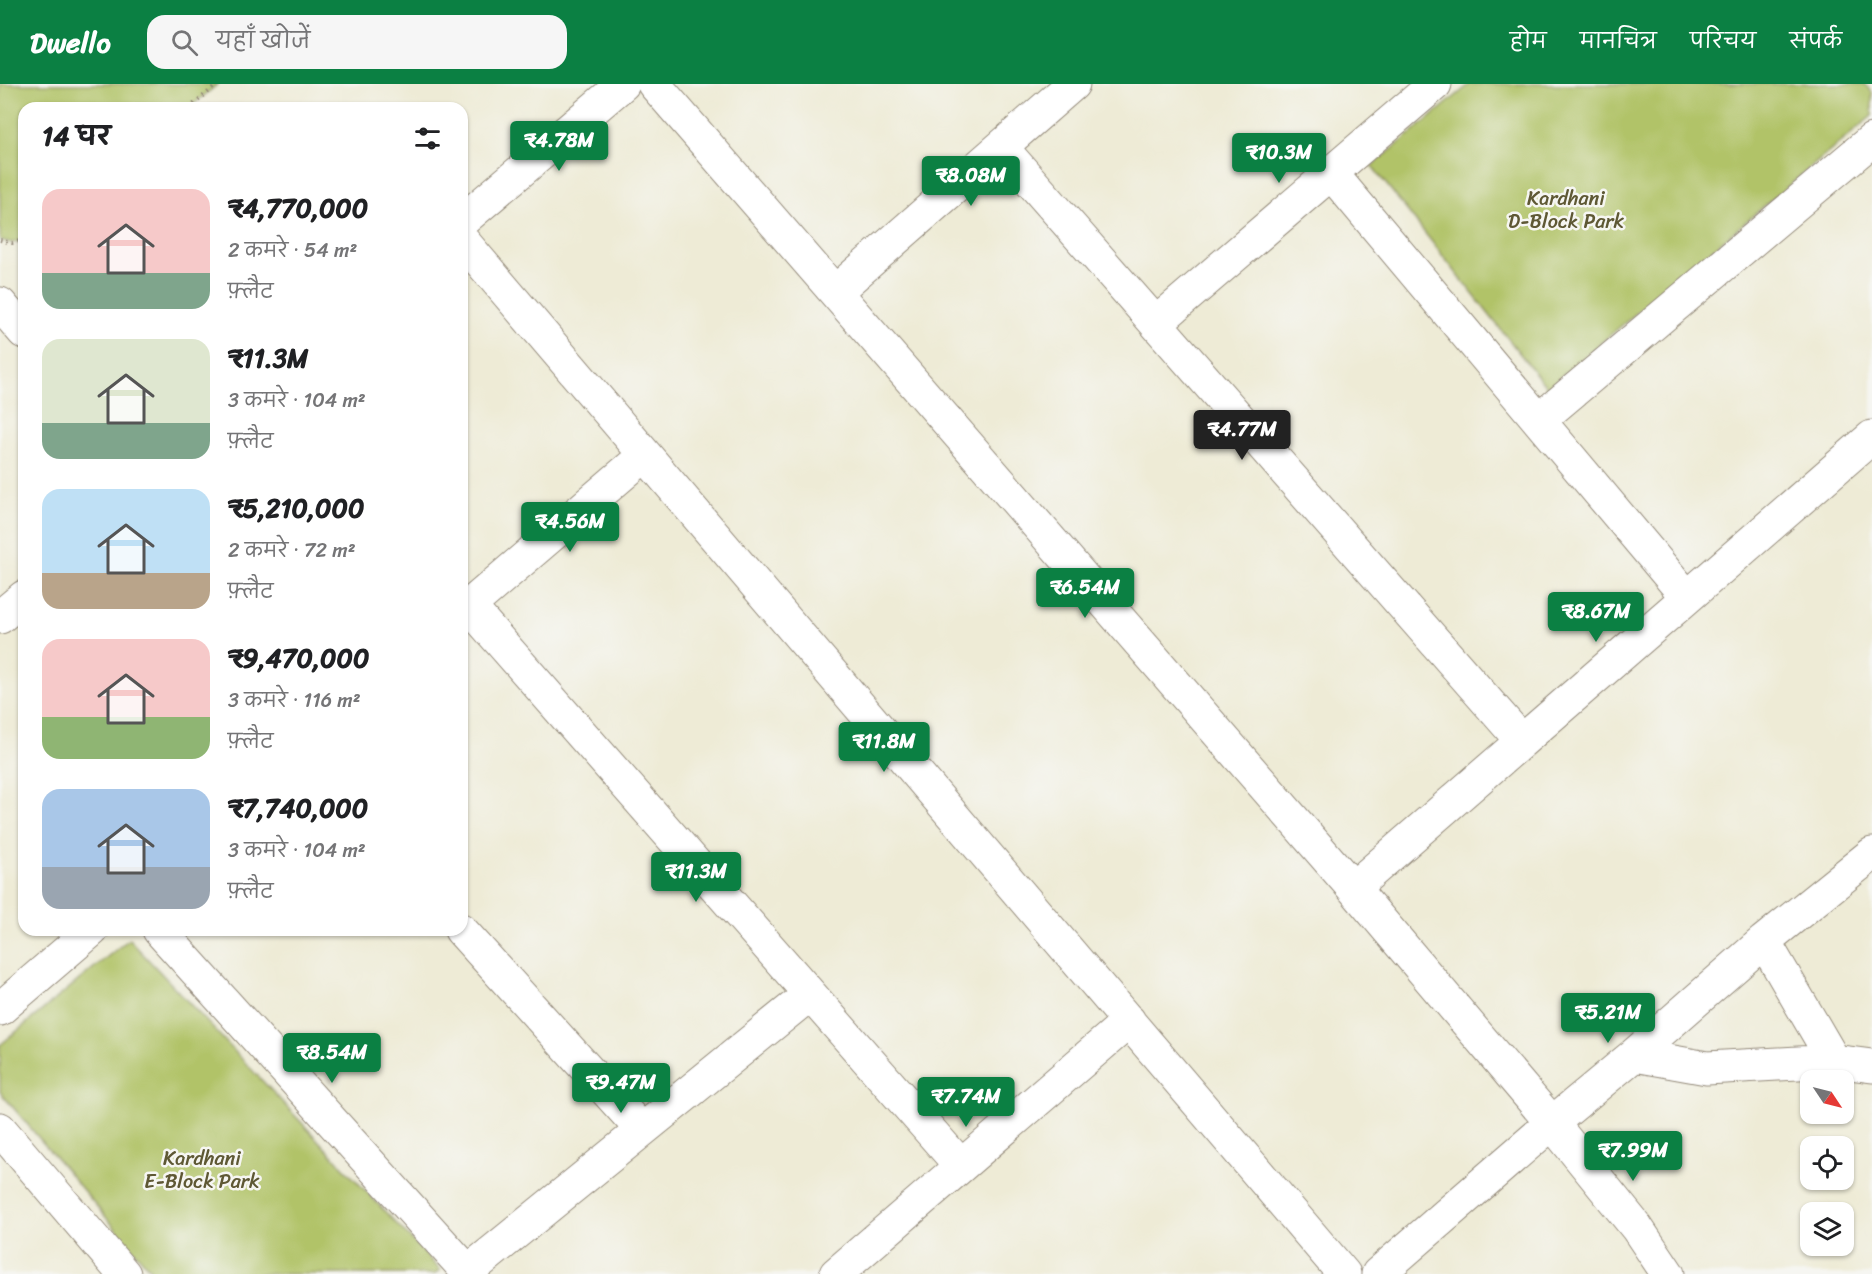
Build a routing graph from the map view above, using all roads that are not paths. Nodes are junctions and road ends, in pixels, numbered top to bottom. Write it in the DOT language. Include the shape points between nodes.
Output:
graph roads {
  1 [pos="622,84"];
  2 [pos="654,84"];
  3 [pos="1074,84"];
  4 [pos="1435,84"];
  5 [pos="1872,140"];
  6 [pos="1001,147"];
  7 [pos="1331,173"];
  8 [pos="468,216"];
  9 [pos="468,247"];
  10 [pos="834,292"];
  11 [pos="0,304"];
  12 [pos="1156,323"];
  13 [pos="18,325"];
  14 [pos="1539,420"];
  15 [pos="1872,437"];
  16 [pos="645,455"];
  17 [pos="1687,597"];
  18 [pos="18,602"];
  19 [pos="468,606"];
  20 [pos="468,612"];
  21 [pos="0,617"];
  22 [pos="1522,741"];
  23 [pos="1872,854"];
  24 [pos="1353,888"];
  25 [pos="85,936"];
  26 [pos="164,936"];
  27 [pos="466,936"];
  28 [pos="1764,941"];
  29 [pos="810,994"];
  30 [pos="0,1009"];
  31 [pos="1128,1021"];
  32 [pos="1634,1055"];
  33 [pos="1834,1061"];
  34 [pos="1872,1066"];
  35 [pos="1552,1123"];
  36 [pos="0,1129"];
  37 [pos="642,1130"];
  38 [pos="961,1166"];
  39 [pos="466,1273"];
  40 [pos="124,1274"];
  41 [pos="836,1274"];
  42 [pos="1344,1274"];
  43 [pos="1378,1274"];
  44 [pos="1668,1274"];
  1 -- 8 [label="street"];
  2 -- 10 [label="street"];
  3 -- 6 [label="street"];
  4 -- 7 [label="street"];
  5 -- 14 [label="street"];
  6 -- 10 [label="street"];
  6 -- 12 [label="street"];
  7 -- 12 [label="street"];
  7 -- 14 [label="street"];
  9 -- 16 [label="street"];
  10 -- 24 [label="street"];
  11 -- 13 [label="street"];
  12 -- 22 [label="street"];
  14 -- 17 [label="street"];
  15 -- 17 [label="street"];
  16 -- 19 [label="street"];
  16 -- 31 [label="street"];
  17 -- 22 [label="street"];
  18 -- 21 [label="street"];
  20 -- 29 [label="street"];
  22 -- 24 [label="street"];
  23 -- 28 [label="street"];
  24 -- 35 [label="street"];
  25 -- 30 [label="street"];
  26 -- 39 [label="street"];
  27 -- 37 [label="street"];
  28 -- 32 [label="street"];
  28 -- 33 [label="street"];
  29 -- 37 [label="street"];
  29 -- 38 [label="street"];
  31 -- 38 [label="street"];
  31 -- 42 [label="street"];
  32 -- 33 [label="street" via="1707,1068"];
  32 -- 35 [label="street"];
  33 -- 34 [label="street"];
  35 -- 43 [label="street"];
  35 -- 44 [label="street" via="1637,1228"];
  36 -- 40 [label="street"];
  37 -- 39 [label="street"];
  38 -- 41 [label="street"];
}
